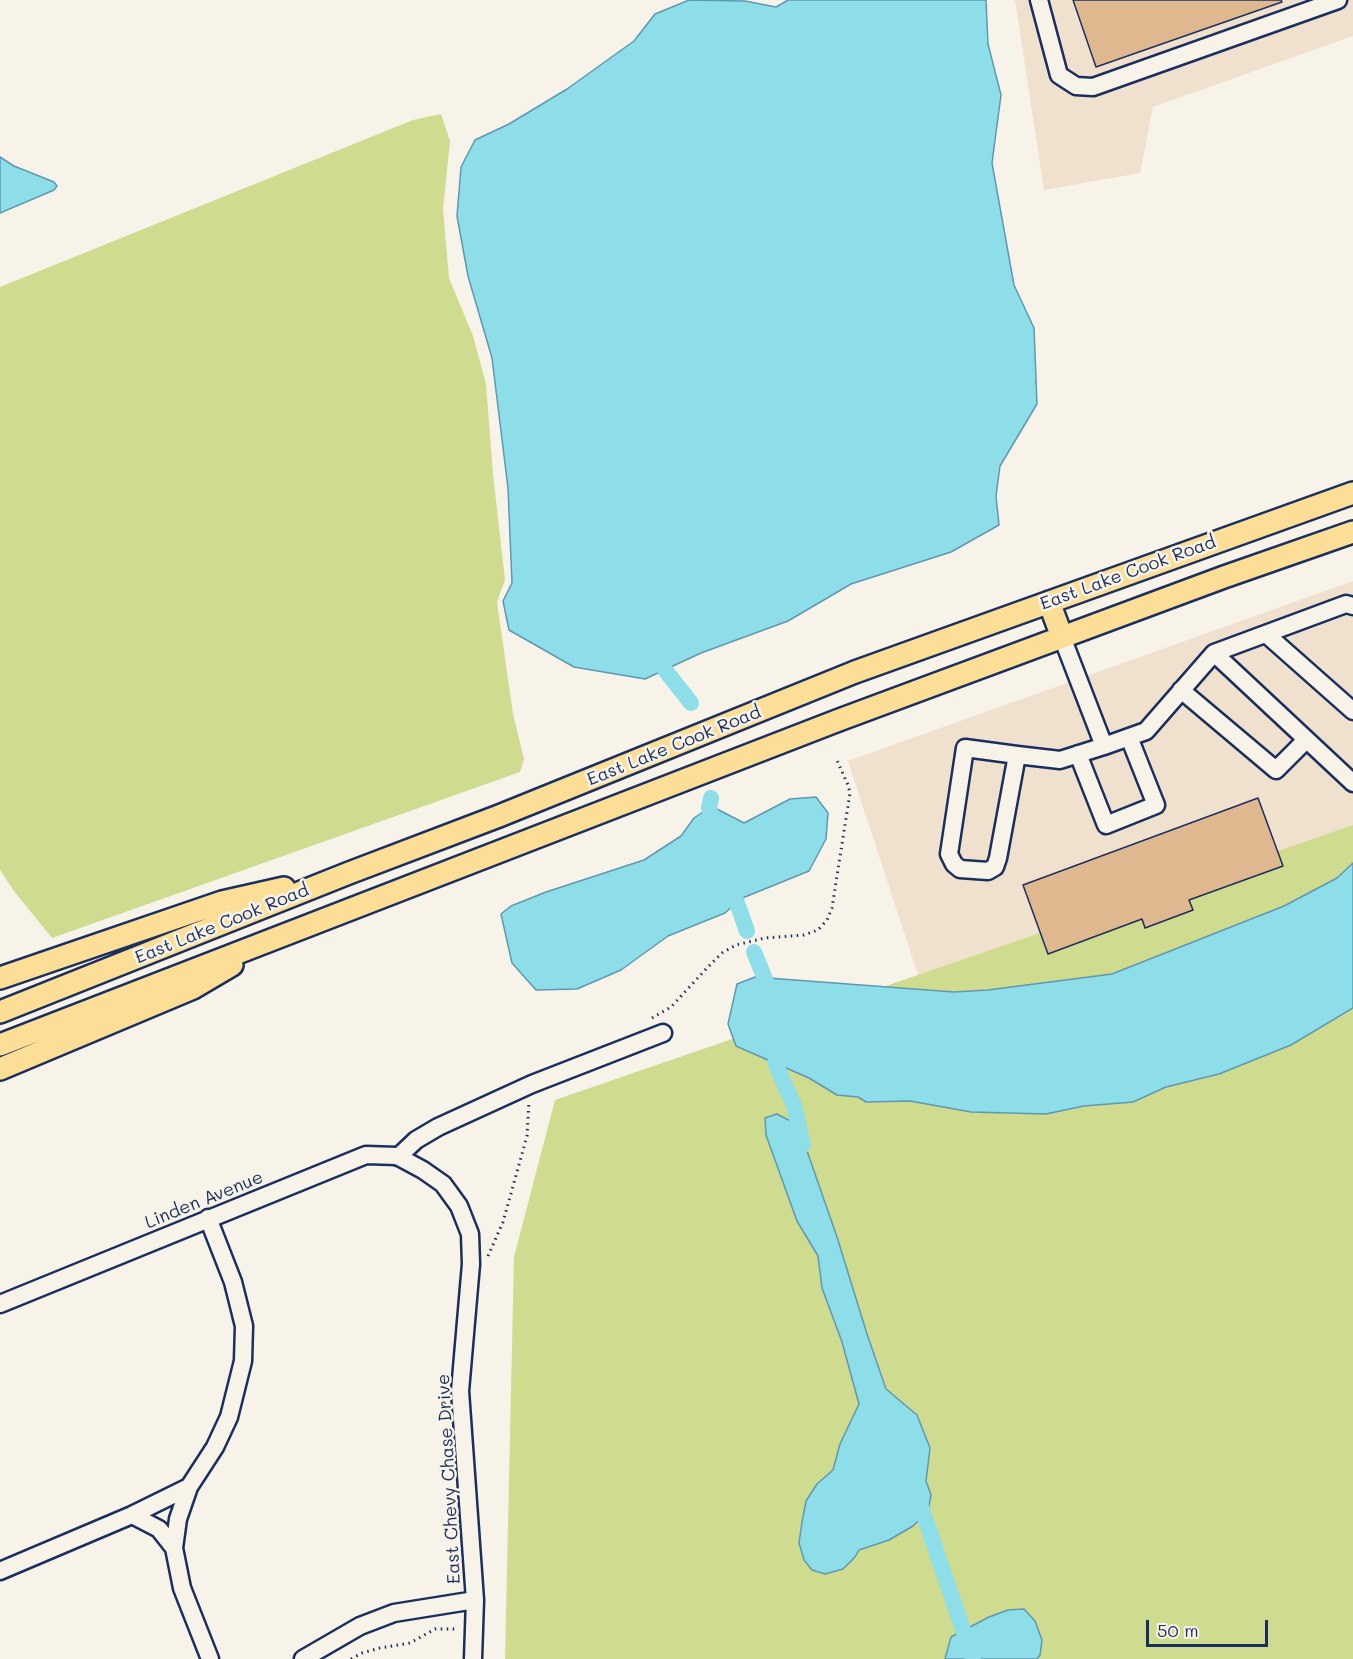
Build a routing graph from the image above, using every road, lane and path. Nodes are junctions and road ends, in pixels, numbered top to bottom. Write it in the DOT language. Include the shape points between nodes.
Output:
graph roads {
  1 [pos="1039,0"];
  2 [pos="1338,0"];
  3 [pos="1353,493"];
  4 [pos="1353,532"];
  5 [pos="1048,602"];
  6 [pos="1353,606"];
  7 [pos="1266,634"];
  8 [pos="1062,637"];
  9 [pos="1214,653"];
  10 [pos="1181,690"];
  11 [pos="1353,711"];
  12 [pos="1130,737"];
  13 [pos="1306,740"];
  14 [pos="1104,746"];
  15 [pos="1078,754"];
  16 [pos="1017,755"];
  17 [pos="836,758"];
  18 [pos="1353,783"];
  19 [pos="349,873"];
  20 [pos="286,933"];
  21 [pos="0,978"];
  22 [pos="0,1012"];
  23 [pos="646,1021"];
  24 [pos="663,1033"];
  25 [pos="0,1045"];
  26 [pos="0,1069"];
  27 [pos="532,1084"];
  28 [pos="398,1157"];
  29 [pos="423,1170"];
  30 [pos="208,1218"];
  31 [pos="486,1260"];
  32 [pos="0,1304"];
  33 [pos="189,1487"];
  34 [pos="132,1515"];
  35 [pos="174,1548"];
  36 [pos="0,1571"];
  37 [pos="475,1600"];
  38 [pos="474,1628"];
  39 [pos="210,1659"];
  40 [pos="303,1659"];
  41 [pos="351,1659"];
  42 [pos="473,1659"];
  1 -- 2 [label="street" via="1059,75 1076,86 1093,87"];
  3 -- 5 [label="main road, East Lake Cook Road"];
  4 -- 8 [label="main road, East Lake Cook Road"];
  5 -- 8 [label="main road"];
  5 -- 19 [label="main road, East Lake Cook Road" via="855,672"];
  6 -- 7 [label="street" via="1346,604"];
  7 -- 9 [label="street"];
  7 -- 11 [label="street"];
  8 -- 14 [label="street"];
  8 -- 20 [label="main road, East Lake Cook Road"];
  9 -- 10 [label="street"];
  9 -- 13 [label="street"];
  10 -- 12 [label="street" via="1146,731"];
  10 -- 13 [label="street" via="1276,770"];
  12 -- 14 [label="street"];
  12 -- 15 [label="street" via="1156,806 1106,825"];
  13 -- 18 [label="street"];
  14 -- 15 [label="street"];
  15 -- 16 [label="street" via="1060,760"];
  16 -- 16 [label="street" via="966,748 949,854 960,868 988,871 995,867"];
  17 -- 23 [label="path" via="850,793 827,920 818,930 804,935 736,945 722,953 671,1007"];
  19 -- 21 [label="main road" via="222,902"];
  19 -- 22 [label="main road, East Lake Cook Road"];
  20 -- 25 [label="main road, East Lake Cook Road"];
  20 -- 26 [label="main road" via="193,988"];
  24 -- 27 [label="street"];
  27 -- 28 [label="street" via="438,1127"];
  27 -- 31 [label="path" via="527,1136 503,1222"];
  28 -- 29 [label="street, Linden Avenue"];
  28 -- 30 [label="street, Linden Avenue" via="366,1155"];
  29 -- 37 [label="street, East Chevy Chase Drive" via="443,1184 459,1206 470,1234 460,1391"];
  30 -- 32 [label="street, Linden Avenue"];
  30 -- 33 [label="street" via="233,1282 244,1326 243,1361 229,1417"];
  33 -- 34 [label="street"];
  33 -- 35 [label="street" via="178,1519"];
  34 -- 35 [label="street" via="159,1529"];
  34 -- 36 [label="street"];
  35 -- 39 [label="street" via="182,1588"];
  37 -- 38 [label="street, East Chevy Chase Drive"];
  37 -- 40 [label="street" via="394,1613 360,1626"];
  38 -- 41 [label="path" via="435,1629 410,1642"];
  38 -- 42 [label="street, East Chevy Chase Drive"];
}
